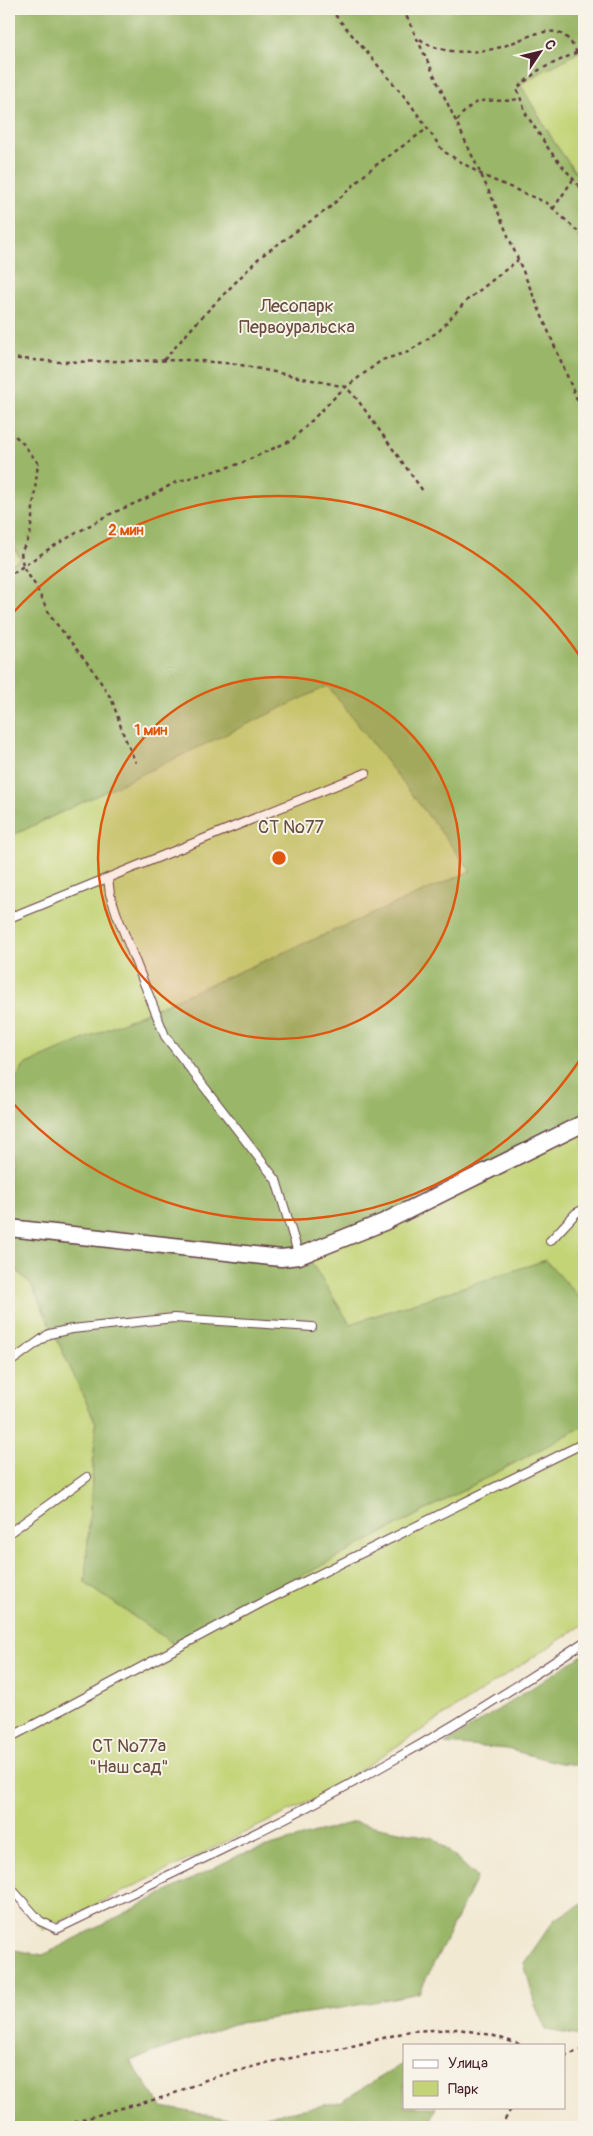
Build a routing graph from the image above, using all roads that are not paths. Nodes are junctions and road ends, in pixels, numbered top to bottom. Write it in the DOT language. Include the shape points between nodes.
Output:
graph roads {
  1 [pos="366,773"];
  2 [pos="108,878"];
  3 [pos="9,918"];
  4 [pos="584,1123"];
  5 [pos="584,1209"];
  6 [pos="9,1228"];
  7 [pos="550,1241"];
  8 [pos="299,1256"];
  9 [pos="312,1327"];
  10 [pos="9,1363"];
  11 [pos="584,1444"];
  12 [pos="87,1477"];
  13 [pos="9,1532"];
  14 [pos="584,1642"];
  15 [pos="9,1738"];
  16 [pos="9,1886"];
  1 -- 2 [label="lane"];
  2 -- 3 [label="lane"];
  2 -- 8 [label="lane" via="117,915 165,1036 276,1180"];
  4 -- 8 [label="street" via="384,1222"];
  5 -- 7 [label="lane" via="576,1213"];
  6 -- 8 [label="street" via="281,1258"];
  9 -- 10 [label="lane" via="174,1318 81,1328 48,1334"];
  11 -- 15 [label="lane" via="261,1603"];
  12 -- 13 [label="lane"];
  14 -- 16 [label="lane" via="510,1692 388,1763 291,1815 57,1928 40,1921"];
}
